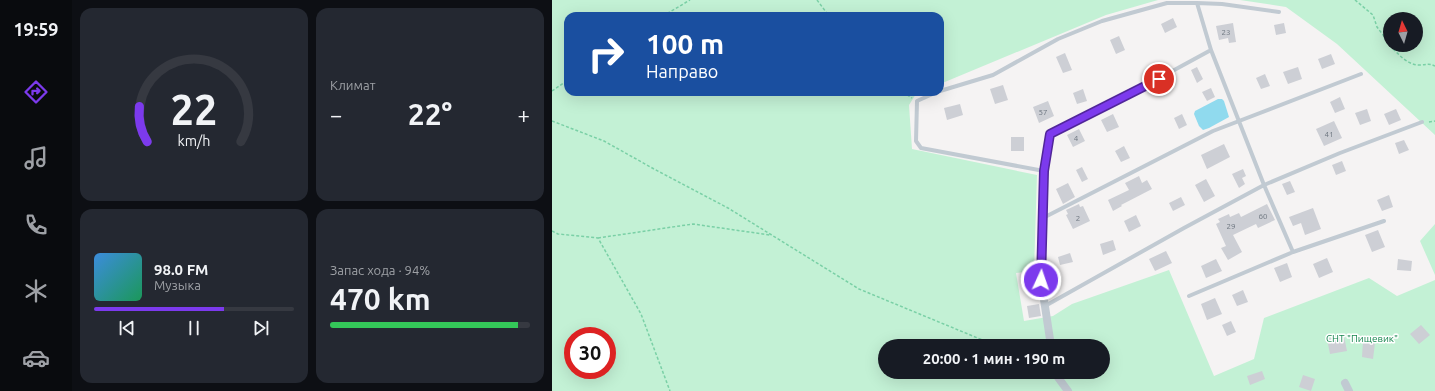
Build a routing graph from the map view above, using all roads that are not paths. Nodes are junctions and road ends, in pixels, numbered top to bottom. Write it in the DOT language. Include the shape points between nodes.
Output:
graph roads {
  1 [pos="1198,3"];
  2 [pos="1279,12"];
  3 [pos="1211,50"];
  4 [pos="1361,74"];
  5 [pos="944,90"];
  6 [pos="928,96"];
  7 [pos="1238,121"];
  8 [pos="1422,122"];
  9 [pos="1044,171"];
  10 [pos="1264,185"];
  11 [pos="1044,218"];
  12 [pos="1384,221"];
  13 [pos="1293,252"];
  14 [pos="1189,296"];
  15 [pos="1045,306"];
  16 [pos="1050,339"];
  17 [pos="1059,379"];
  18 [pos="1345,383"];
  19 [pos="1068,391"];
  20 [pos="1348,391"];
  1 -- 2 [label="lane"];
  1 -- 3 [label="lane"];
  1 -- 5 [label="lane" via="1167,3 1102,21 1058,39 993,75"];
  3 -- 7 [label="lane"];
  3 -- 9 [label="lane" via="1050,134"];
  4 -- 7 [label="lane"];
  6 -- 9 [label="lane" via="916,101 916,141 921,148"];
  7 -- 10 [label="lane"];
  7 -- 11 [label="lane" via="1213,131"];
  8 -- 10 [label="lane"];
  9 -- 11 [label="street"];
  10 -- 13 [label="lane"];
  10 -- 15 [label="lane"];
  11 -- 15 [label="street" via="1041,280"];
  12 -- 13 [label="lane"];
  13 -- 14 [label="lane"];
  15 -- 16 [label="street"];
  17 -- 19 [label="street"];
  18 -- 20 [label="street"];
}
